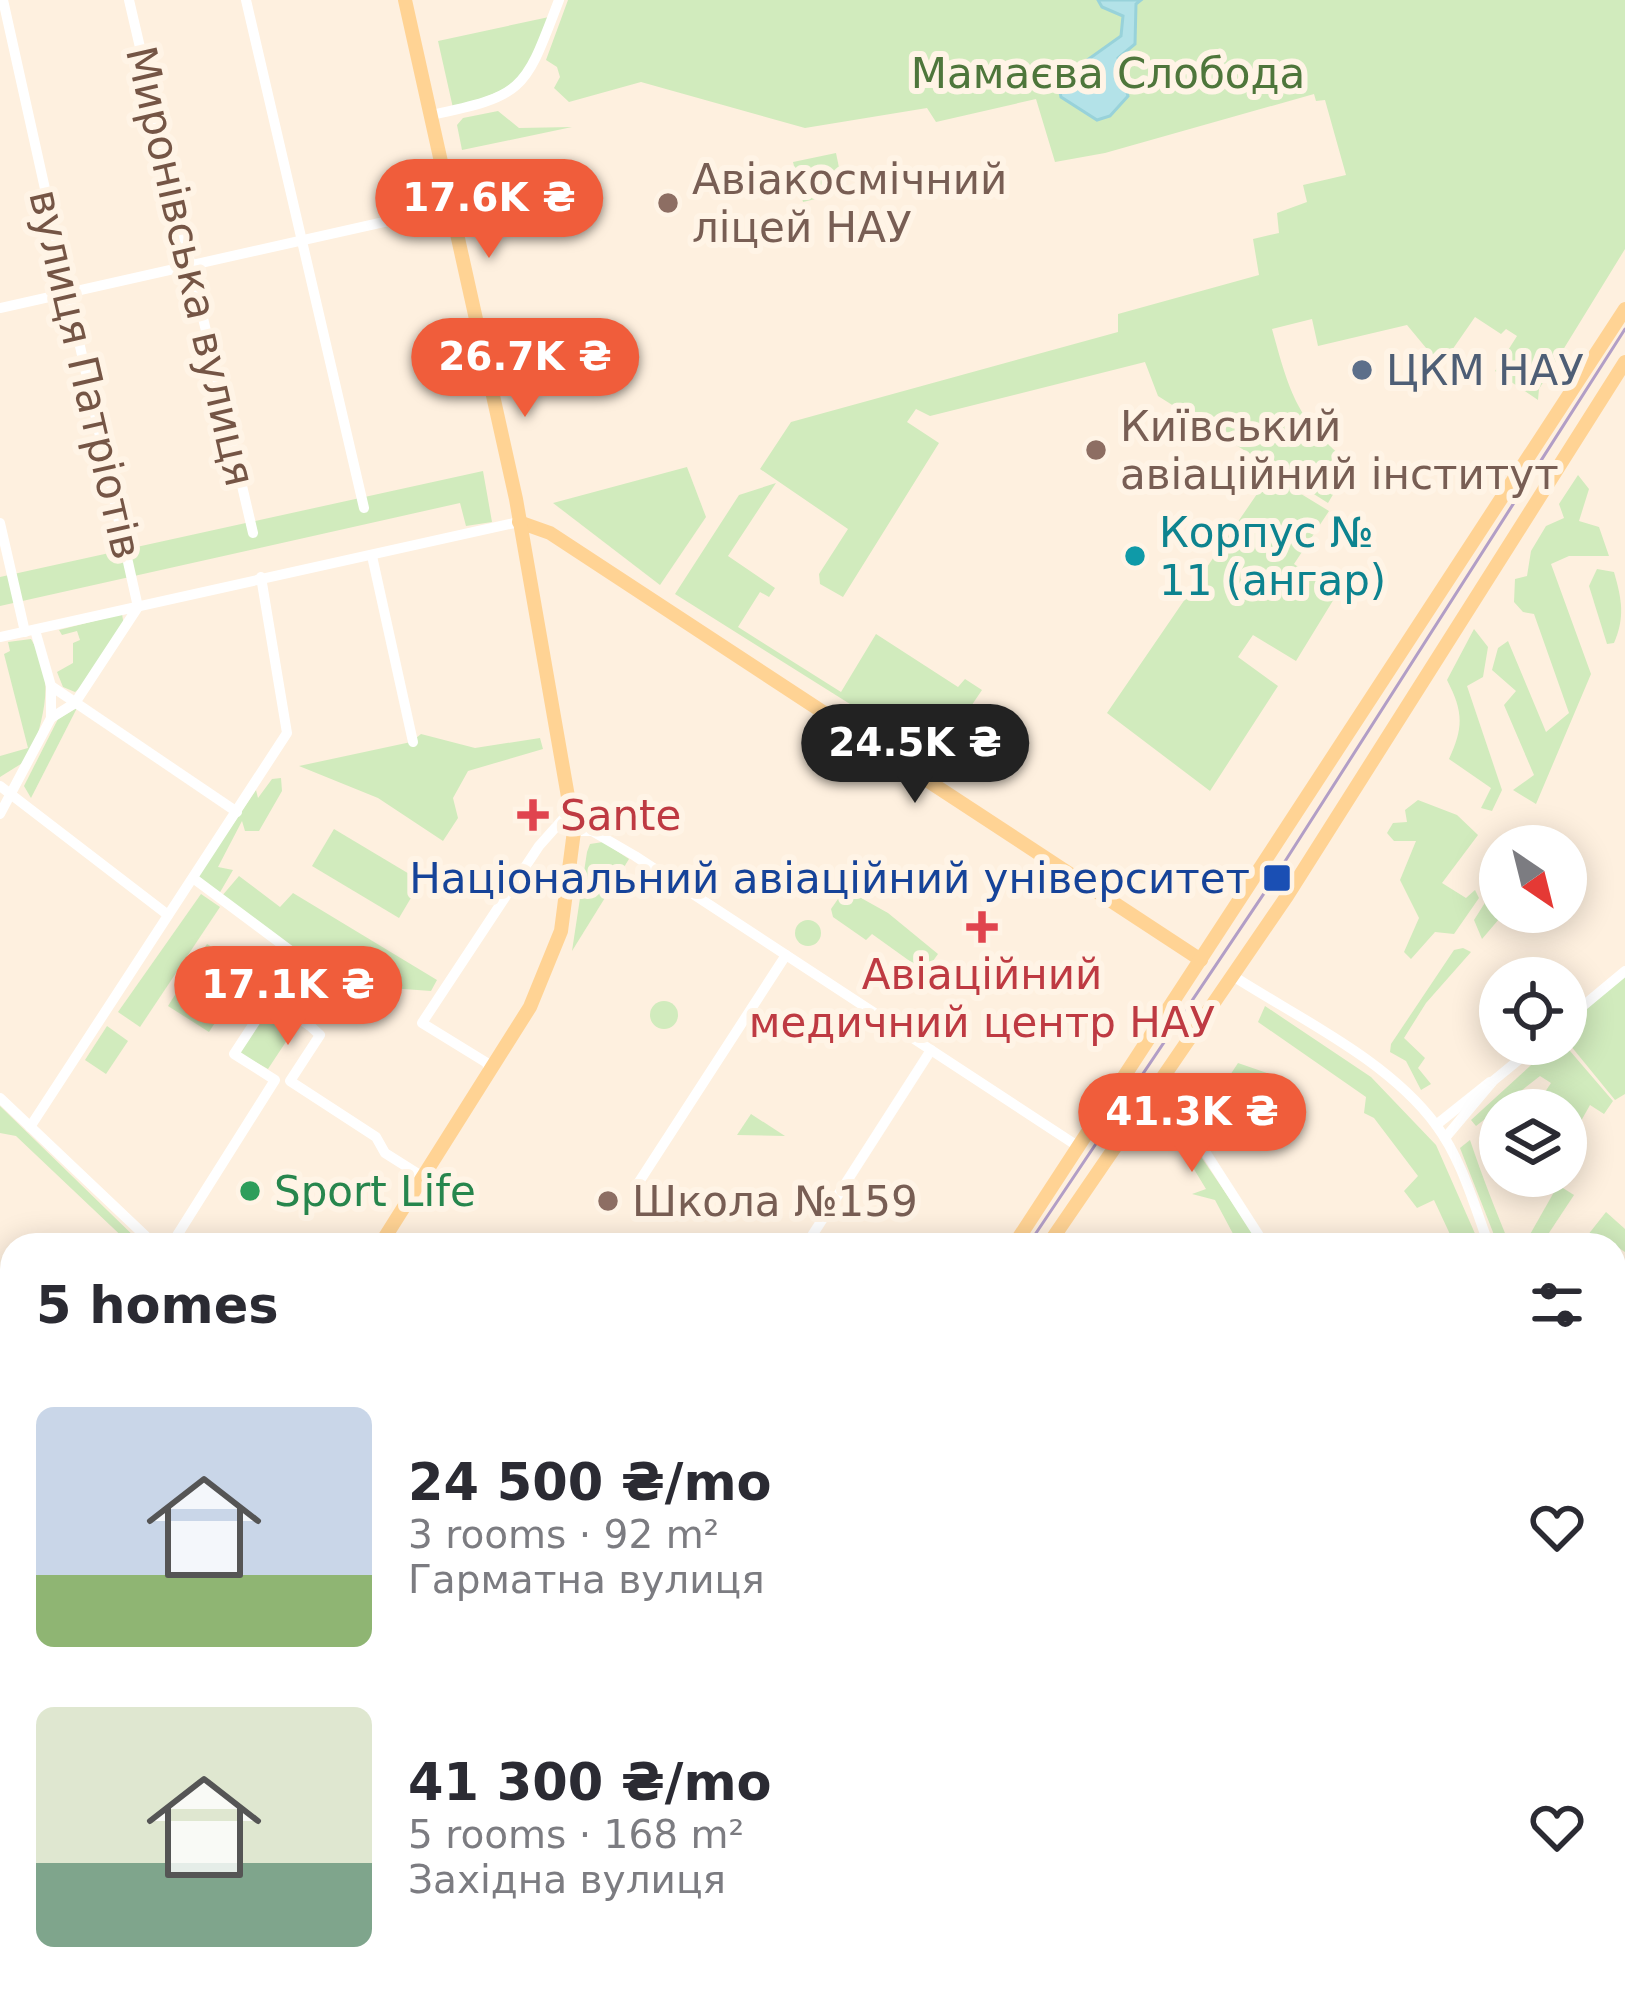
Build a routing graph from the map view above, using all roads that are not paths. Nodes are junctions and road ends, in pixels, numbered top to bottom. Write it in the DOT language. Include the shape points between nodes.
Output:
graph roads {
  1 [pos="4,0"];
  2 [pos="129,0"];
  3 [pos="246,0"];
  4 [pos="405,0"];
  5 [pos="559,0"];
  6 [pos="431,116"];
  7 [pos="451,206"];
  8 [pos="299,238"];
  9 [pos="190,262"];
  10 [pos="68,293"];
  11 [pos="0,308"];
  12 [pos="1625,309"];
  13 [pos="1625,362"];
  14 [pos="364,508"];
  15 [pos="519,522"];
  16 [pos="0,523"];
  17 [pos="253,532"];
  18 [pos="372,556"];
  19 [pos="261,577"];
  20 [pos="138,607"];
  21 [pos="30,631"];
  22 [pos="0,637"];
  23 [pos="51,686"];
  24 [pos="75,703"];
  25 [pos="51,718"];
  26 [pos="413,742"];
  27 [pos="0,786"];
  28 [pos="14,793"];
  29 [pos="571,810"];
  30 [pos="237,812"];
  31 [pos="0,814"];
  32 [pos="574,831"];
  33 [pos="193,878"];
  34 [pos="168,914"];
  35 [pos="786,955"];
  36 [pos="1201,960"];
  37 [pos="1625,971"];
  38 [pos="1233,976"];
  39 [pos="1587,1003"];
  40 [pos="309,1025"];
  41 [pos="931,1050"];
  42 [pos="1512,1065"];
  43 [pos="490,1077"];
  44 [pos="275,1080"];
  45 [pos="1159,1080"];
  46 [pos="290,1081"];
  47 [pos="1493,1081"];
  48 [pos="0,1099"];
  49 [pos="1436,1125"];
  50 [pos="30,1127"];
  51 [pos="1445,1138"];
  52 [pos="1078,1147"];
  53 [pos="423,1177"];
  54 [pos="637,1185"];
  55 [pos="142,1233"];
  56 [pos="179,1233"];
  57 [pos="388,1233"];
  58 [pos="814,1233"];
  59 [pos="1023,1233"];
  60 [pos="1056,1233"];
  61 [pos="1256,1233"];
  62 [pos="1484,1233"];
  1 -- 10 [label="street, вулиця Патріотів"];
  2 -- 9 [label="street, Миронівська вулиця"];
  3 -- 8 [label="street"];
  4 -- 6 [label="main road"];
  5 -- 6 [label="street" via="533,65 507,96"];
  6 -- 7 [label="main road"];
  7 -- 8 [label="street"];
  7 -- 15 [label="main road"];
  8 -- 9 [label="street"];
  8 -- 14 [label="street"];
  9 -- 10 [label="street"];
  9 -- 17 [label="street, Миронівська вулиця"];
  10 -- 11 [label="street"];
  10 -- 20 [label="street, вулиця Патріотів"];
  12 -- 36 [label="main road"];
  13 -- 38 [label="main road"];
  15 -- 18 [label="street"];
  15 -- 29 [label="main road"];
  15 -- 36 [label="main road" via="550,533"];
  16 -- 21 [label="street"];
  18 -- 19 [label="street"];
  18 -- 26 [label="street"];
  19 -- 20 [label="street"];
  19 -- 30 [label="street" via="287,733"];
  20 -- 21 [label="street"];
  20 -- 24 [label="street"];
  21 -- 22 [label="street"];
  21 -- 23 [label="street"];
  23 -- 24 [label="street"];
  23 -- 25 [label="street"];
  24 -- 25 [label="street"];
  24 -- 30 [label="street"];
  25 -- 28 [label="street"];
  27 -- 28 [label="street"];
  28 -- 31 [label="street"];
  28 -- 34 [label="street"];
  29 -- 32 [label="main road"];
  29 -- 43 [label="street" via="422,1023 487,1063"];
  30 -- 33 [label="street"];
  32 -- 35 [label="street" via="592,831"];
  32 -- 43 [label="main road" via="554,953"];
  33 -- 34 [label="street"];
  33 -- 40 [label="street" via="335,984"];
  34 -- 50 [label="street"];
  35 -- 41 [label="street"];
  35 -- 54 [label="street"];
  36 -- 52 [label="main road"];
  37 -- 39 [label="street"];
  38 -- 45 [label="main road"];
  38 -- 49 [label="street" via="1392,1081"];
  40 -- 44 [label="street" via="270,999 233,1054"];
  40 -- 46 [label="street" via="320,1035"];
  41 -- 52 [label="street"];
  41 -- 58 [label="street"];
  42 -- 47 [label="street"];
  43 -- 53 [label="main road"];
  44 -- 46 [label="street" via="284,1070"];
  44 -- 56 [label="street"];
  45 -- 60 [label="main road"];
  45 -- 61 [label="street"];
  46 -- 53 [label="street"];
  47 -- 49 [label="street"];
  47 -- 51 [label="street"];
  48 -- 50 [label="street"];
  49 -- 51 [label="street"];
  50 -- 55 [label="street"];
  51 -- 62 [label="street"];
  52 -- 59 [label="main road"];
  53 -- 57 [label="main road"];
}
